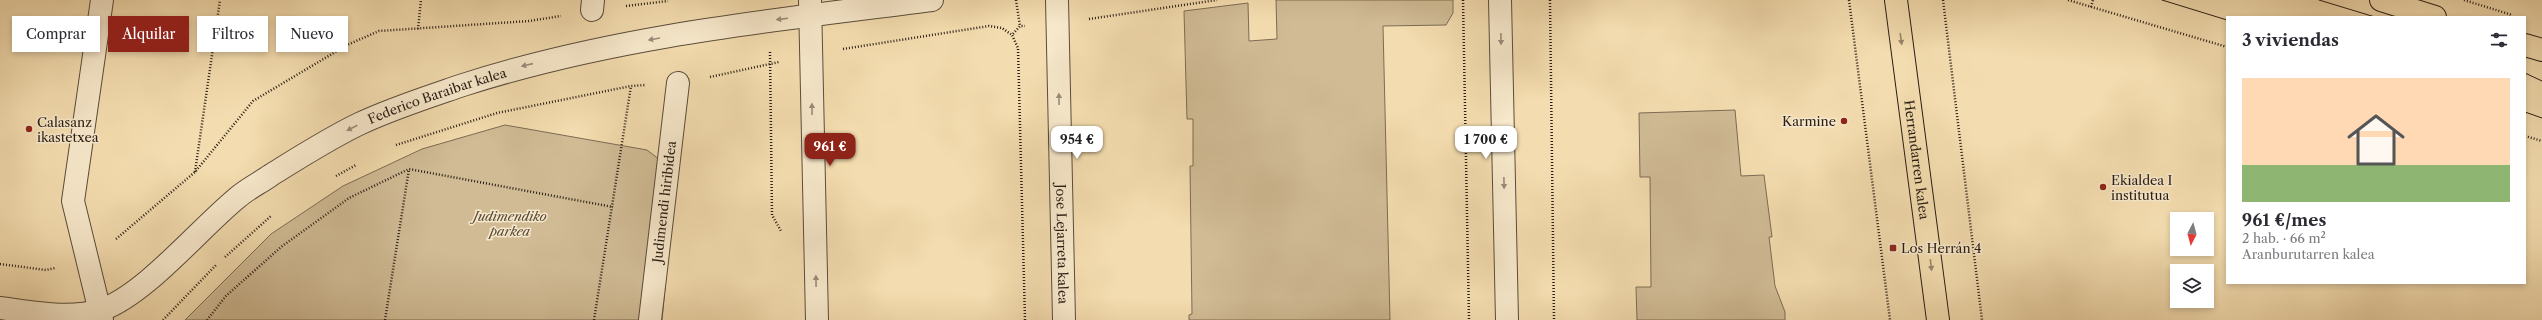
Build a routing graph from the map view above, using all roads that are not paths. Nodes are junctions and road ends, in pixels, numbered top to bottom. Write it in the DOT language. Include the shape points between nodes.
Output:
graph roads {
  1 [pos="102,0"];
  2 [pos="932,0"];
  3 [pos="1057,0"];
  4 [pos="1500,0"];
  5 [pos="1896,0"];
  6 [pos="2381,0"];
  7 [pos="810,8"];
  8 [pos="2432,16"];
  9 [pos="2526,45"];
  10 [pos="2542,50"];
  11 [pos="678,83"];
  12 [pos="0,308"];
  13 [pos="101,315"];
  14 [pos="650,320"];
  15 [pos="817,320"];
  16 [pos="1064,320"];
  17 [pos="1507,320"];
  18 [pos="1938,320"];
  1 -- 13 [label="street" via="73,201"];
  2 -- 7 [label="street, Federico Baraibar kalea"];
  16 -- 3 [label="street, Jose Lejarreta kalea, one-way"];
  4 -- 17 [label="street, one-way"];
  5 -- 18 [label="main road, Herrandarren kalea, one-way"];
  6 -- 8 [label="main road"];
  7 -- 13 [label="street, Federico Baraibar kalea, one-way" via="771,20 521,66 410,103 359,124 314,147 239,196 136,291"];
  15 -- 7 [label="street, one-way"];
  9 -- 10 [label="main road"];
  11 -- 14 [label="street, Judimendi hiribidea"];
  12 -- 13 [label="street, Federico Baraibar kalea" via="58,315"];
}
